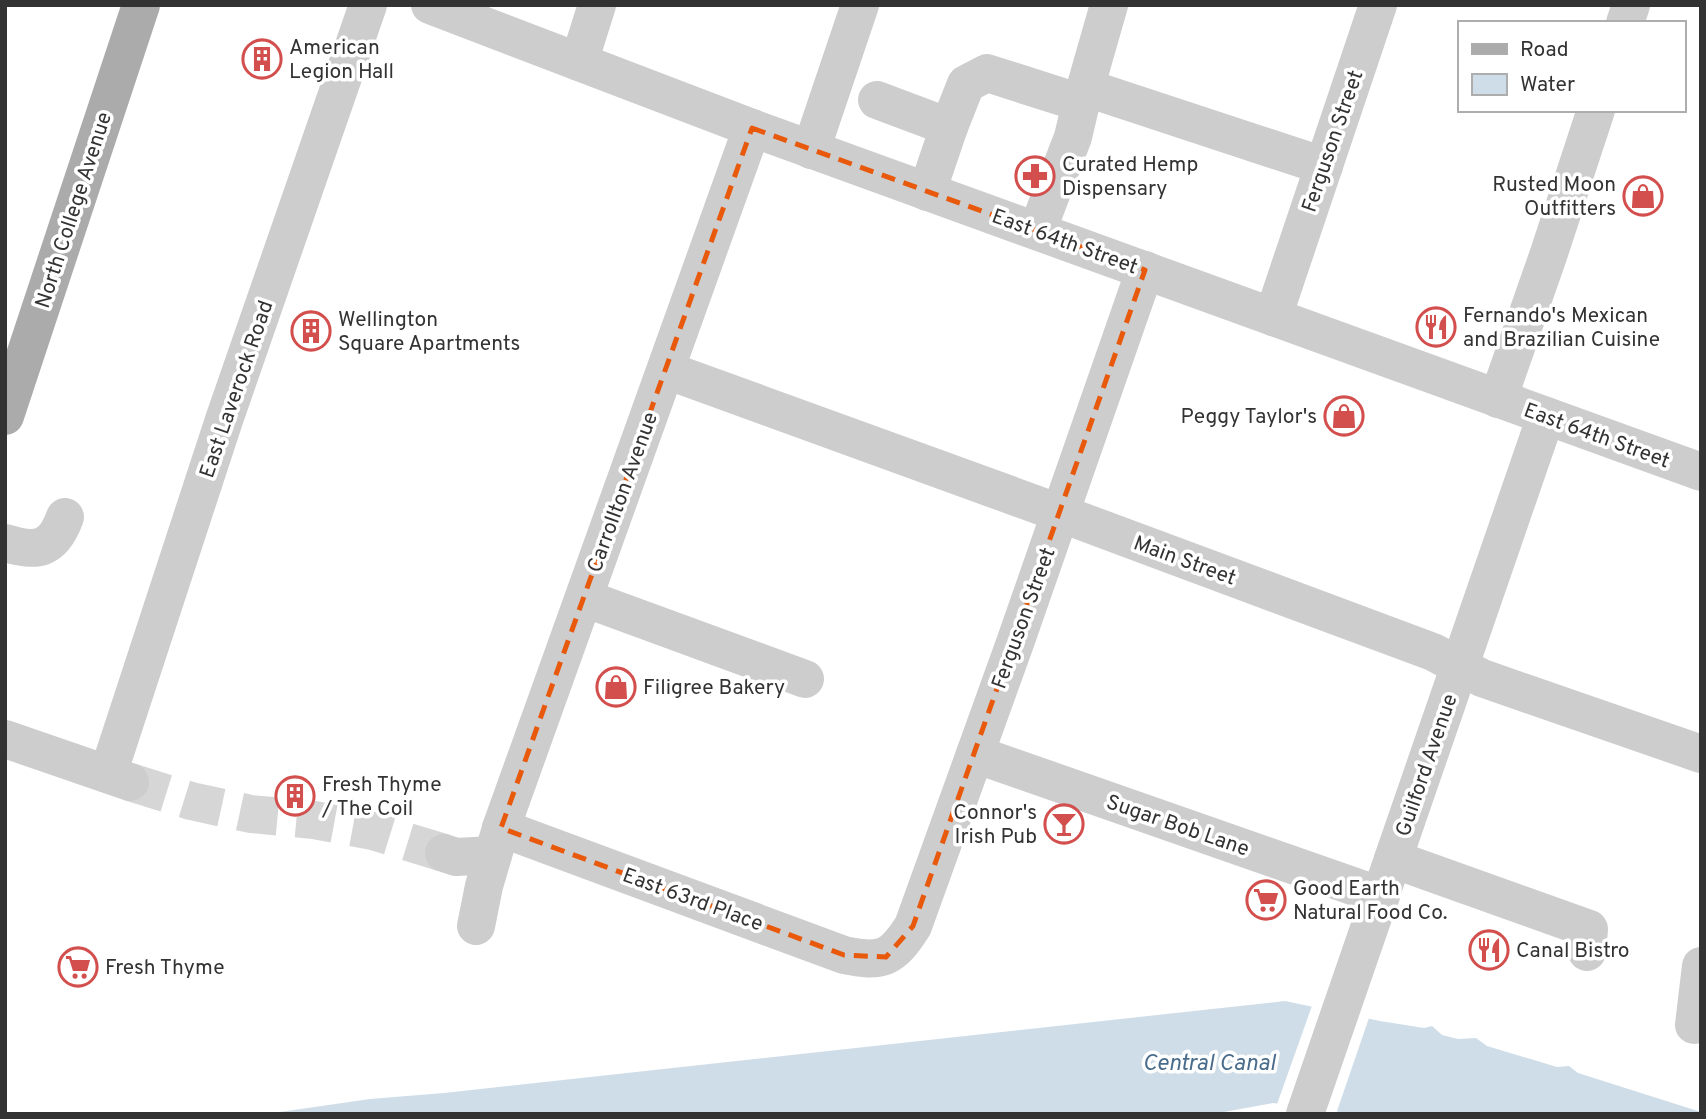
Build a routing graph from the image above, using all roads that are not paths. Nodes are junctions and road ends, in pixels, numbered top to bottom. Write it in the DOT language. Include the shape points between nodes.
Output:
graph roads {
  1 [pos="141,5"];
  2 [pos="368,5"];
  3 [pos="430,5"];
  4 [pos="597,5"];
  5 [pos="860,5"];
  6 [pos="1109,5"];
  7 [pos="1378,5"];
  8 [pos="579,62"];
  9 [pos="1084,95"];
  10 [pos="877,100"];
  11 [pos="1595,112"];
  12 [pos="949,127"];
  13 [pos="752,128"];
  14 [pos="811,150"];
  15 [pos="1324,166"];
  16 [pos="927,192"];
  17 [pos="1037,231"];
  18 [pos="1145,270"];
  19 [pos="1273,317"];
  20 [pos="666,370"];
  21 [pos="9,394"];
  22 [pos="1498,398"];
  23 [pos="1546,416"];
  24 [pos="1701,472"];
  25 [pos="1061,513"];
  26 [pos="65,517"];
  27 [pos="5,543"];
  28 [pos="584,598"];
  29 [pos="1460,666"];
  30 [pos="805,679"];
  31 [pos="5,739"];
  32 [pos="975,754"];
  33 [pos="1701,754"];
  34 [pos="497,842"];
  35 [pos="444,853"];
  36 [pos="1393,859"];
  37 [pos="1381,896"];
  38 [pos="476,926"];
  39 [pos="1587,952"];
  40 [pos="886,957"];
  41 [pos="1701,966"];
  42 [pos="1694,1025"];
  43 [pos="1305,1114"];
  1 -- 21 [label="main road, North College Avenue"];
  2 -- 31 [label="street, East Laverock Road" via="224,420 119,778"];
  3 -- 8 [label="street, East 64th Street"];
  4 -- 8 [label="street"];
  5 -- 14 [label="street"];
  6 -- 9 [label="street"];
  7 -- 15 [label="street, Ferguson Street"];
  8 -- 13 [label="street, East 64th Street"];
  9 -- 12 [label="street" via="987,73 966,84"];
  9 -- 15 [label="street"];
  9 -- 17 [label="street"];
  10 -- 12 [label="street"];
  11 -- 22 [label="street"];
  12 -- 16 [label="street"];
  13 -- 14 [label="street, East 64th Street"];
  13 -- 20 [label="street, Carrollton Avenue"];
  14 -- 16 [label="street, East 64th Street"];
  15 -- 19 [label="street, Ferguson Street"];
  16 -- 17 [label="street, East 64th Street"];
  17 -- 18 [label="street, East 64th Street"];
  18 -- 19 [label="street, East 64th Street"];
  18 -- 25 [label="street, Ferguson Street"];
  19 -- 22 [label="street, East 64th Street"];
  20 -- 25 [label="street, Main Street"];
  20 -- 28 [label="street, Carrollton Avenue"];
  22 -- 23 [label="street, East 64th Street"];
  23 -- 24 [label="street, East 64th Street"];
  23 -- 29 [label="street, Guilford Avenue"];
  25 -- 29 [label="street, Main Street"];
  25 -- 32 [label="street, Ferguson Street"];
  26 -- 27 [label="street" via="52,542 41,547"];
  28 -- 30 [label="street"];
  28 -- 34 [label="street, Carrollton Avenue"];
  29 -- 33 [label="street, Main Street" via="1482,678"];
  29 -- 36 [label="street, Guilford Avenue"];
  32 -- 37 [label="street, Sugar Bob Lane"];
  32 -- 40 [label="street, Ferguson Street" via="913,926"];
  34 -- 35 [label="street" via="456,857"];
  34 -- 38 [label="street, Carrollton Avenue"];
  34 -- 40 [label="street, East 63rd Place" via="844,955 866,960"];
  36 -- 37 [label="street, Guilford Avenue"];
  36 -- 39 [label="street" via="1589,929"];
  37 -- 43 [label="street, Guilford Avenue"];
  41 -- 42 [label="street"];
}
